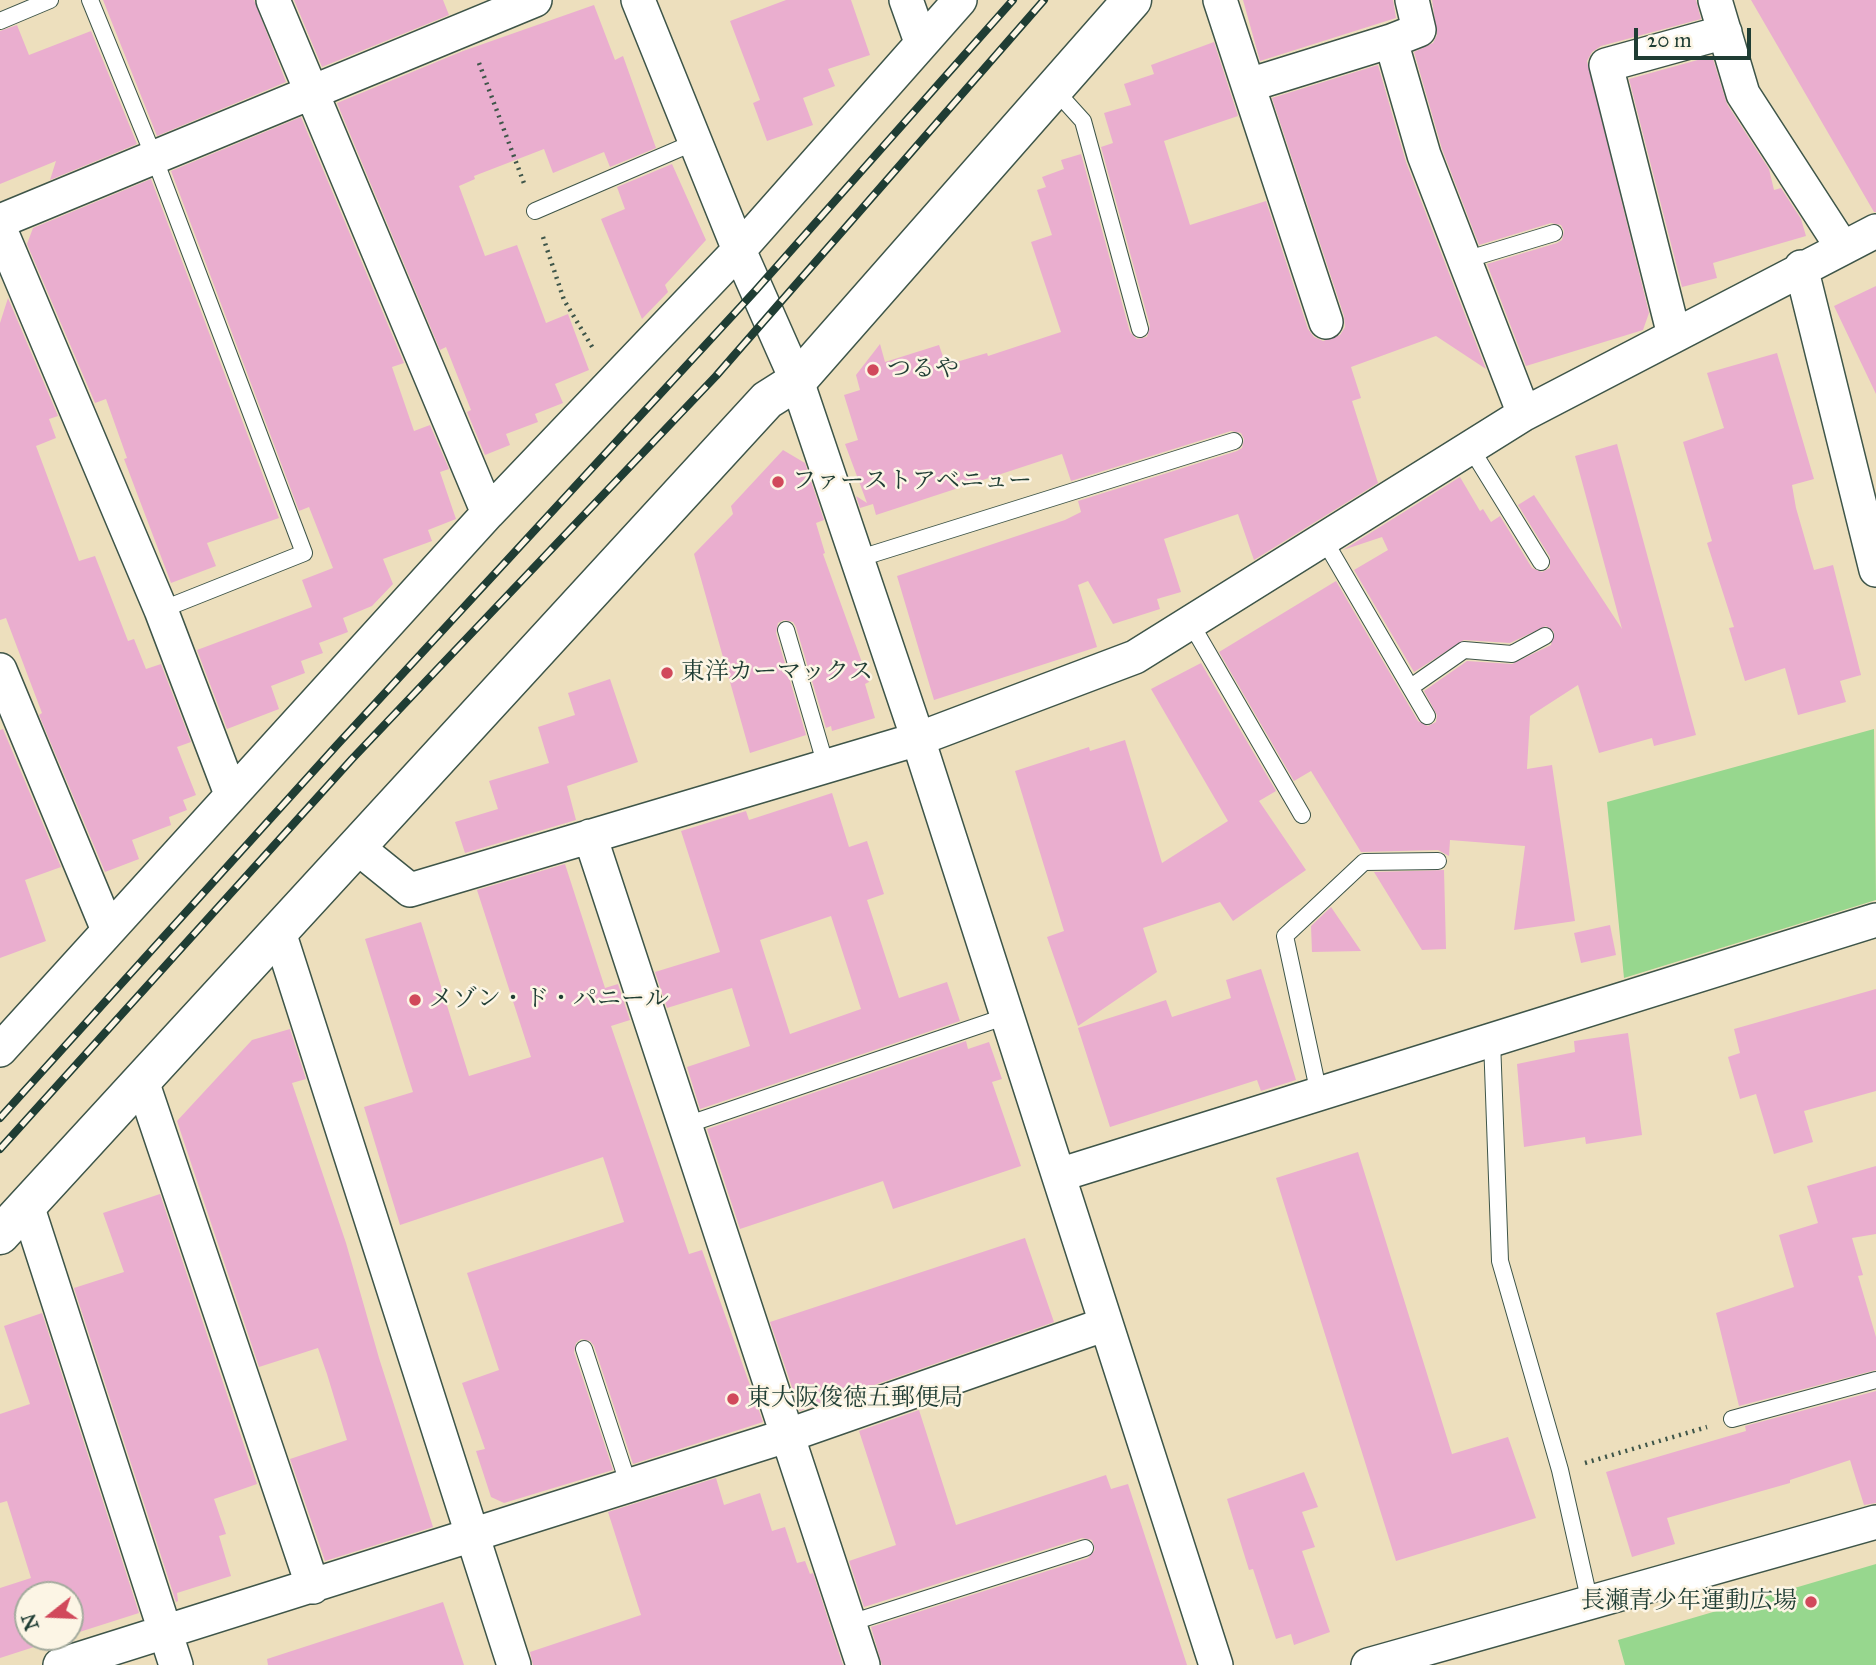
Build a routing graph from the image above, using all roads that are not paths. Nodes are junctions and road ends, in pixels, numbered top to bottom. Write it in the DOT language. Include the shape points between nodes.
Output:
graph roads {
  1 [pos="50,0"];
  2 [pos="90,0"];
  3 [pos="272,0"];
  4 [pos="535,0"];
  5 [pos="638,0"];
  6 [pos="906,0"];
  7 [pos="960,0"];
  8 [pos="1132,0"];
  9 [pos="1220,0"];
  10 [pos="1412,0"];
  11 [pos="1715,0"];
  12 [pos="0,21"];
  13 [pos="1725,32"];
  14 [pos="1391,41"];
  15 [pos="921,43"];
  16 [pos="1249,85"];
  17 [pos="1054,89"];
  18 [pos="310,93"];
  19 [pos="695,142"];
  20 [pos="154,157"];
  21 [pos="534,211"];
  22 [pos="0,222"];
  23 [pos="0,229"];
  24 [pos="1876,231"];
  25 [pos="1554,233"];
  26 [pos="1842,247"];
  27 [pos="739,250"];
  28 [pos="1465,260"];
  29 [pos="1801,267"];
  30 [pos="1326,322"];
  31 [pos="1140,328"];
  32 [pos="1674,335"];
  33 [pos="797,381"];
  34 [pos="1524,414"];
  35 [pos="1234,441"];
  36 [pos="1470,447"];
  37 [pos="1865,474"];
  38 [pos="488,513"];
  39 [pos="1323,538"];
  40 [pos="858,559"];
  41 [pos="1541,562"];
  42 [pos="1876,570"];
  43 [pos="161,610"];
  44 [pos="1190,622"];
  45 [pos="786,630"];
  46 [pos="1545,636"];
  47 [pos="1,673"];
  48 [pos="1411,687"];
  49 [pos="1427,716"];
  50 [pos="918,739"];
  51 [pos="826,766"];
  52 [pos="231,794"];
  53 [pos="1302,814"];
  54 [pos="590,836"];
  55 [pos="358,848"];
  56 [pos="1438,861"];
  57 [pos="1876,920"];
  58 [pos="107,930"];
  59 [pos="279,932"];
  60 [pos="1007,1016"];
  61 [pos="1492,1040"];
  62 [pos="0,1050"];
  63 [pos="142,1081"];
  64 [pos="1319,1094"];
  65 [pos="686,1125"];
  66 [pos="1059,1175"];
  67 [pos="27,1205"];
  68 [pos="0,1235"];
  69 [pos="1106,1324"];
  70 [pos="584,1349"];
  71 [pos="1876,1380"];
  72 [pos="1732,1419"];
  73 [pos="789,1435"];
  74 [pos="629,1486"];
  75 [pos="1876,1522"];
  76 [pos="474,1536"];
  77 [pos="1085,1548"];
  78 [pos="313,1587"];
  79 [pos="1590,1603"];
  80 [pos="849,1623"];
  81 [pos="166,1633"];
  82 [pos="60,1665"];
  83 [pos="176,1665"];
  84 [pos="514,1665"];
  85 [pos="863,1665"];
  86 [pos="1216,1665"];
  87 [pos="1368,1665"];
  1 -- 12 [label="lane"];
  2 -- 20 [label="lane"];
  3 -- 18 [label="street"];
  4 -- 18 [label="street"];
  5 -- 19 [label="street"];
  6 -- 15 [label="street"];
  7 -- 15 [label="street"];
  8 -- 17 [label="street"];
  9 -- 16 [label="street"];
  10 -- 14 [label="street" via="1419,30"];
  11 -- 13 [label="street"];
  13 -- 26 [label="street" via="1743,94"];
  13 -- 32 [label="street" via="1605,65"];
  14 -- 16 [label="street"];
  14 -- 28 [label="street" via="1424,155"];
  15 -- 27 [label="street"];
  16 -- 30 [label="street"];
  17 -- 31 [label="lane" via="1083,121"];
  17 -- 33 [label="street"];
  18 -- 20 [label="street"];
  18 -- 38 [label="street"];
  19 -- 21 [label="lane"];
  19 -- 27 [label="street"];
  20 -- 22 [label="street"];
  20 -- 43 [label="lane" via="304,553"];
  23 -- 43 [label="street"];
  24 -- 26 [label="street"];
  25 -- 28 [label="lane"];
  26 -- 29 [label="street"];
  27 -- 33 [label="street"];
  27 -- 38 [label="street"];
  28 -- 34 [label="street"];
  29 -- 32 [label="street"];
  29 -- 37 [label="street"];
  32 -- 34 [label="street"];
  33 -- 40 [label="street"];
  33 -- 55 [label="street" via="767,400"];
  34 -- 36 [label="street"];
  35 -- 40 [label="lane"];
  36 -- 39 [label="street"];
  36 -- 41 [label="lane"];
  37 -- 42 [label="street"];
  38 -- 52 [label="street"];
  39 -- 44 [label="street"];
  39 -- 48 [label="lane"];
  40 -- 50 [label="street"];
  43 -- 52 [label="street"];
  44 -- 50 [label="street" via="1135,657"];
  44 -- 53 [label="lane"];
  45 -- 51 [label="lane"];
  46 -- 48 [label="lane" via="1512,654 1464,650"];
  47 -- 58 [label="street"];
  48 -- 49 [label="lane"];
  50 -- 51 [label="street"];
  50 -- 60 [label="street"];
  51 -- 54 [label="street"];
  52 -- 58 [label="street"];
  54 -- 55 [label="street" via="410,890"];
  54 -- 65 [label="street"];
  55 -- 59 [label="street"];
  56 -- 64 [label="lane" via="1364,862 1285,936"];
  57 -- 61 [label="street"];
  58 -- 62 [label="street"];
  59 -- 63 [label="street"];
  59 -- 76 [label="street"];
  60 -- 65 [label="lane"];
  60 -- 66 [label="street"];
  61 -- 64 [label="street"];
  61 -- 79 [label="lane" via="1500,1261 1560,1470"];
  63 -- 67 [label="street"];
  63 -- 78 [label="street"];
  64 -- 66 [label="street"];
  65 -- 73 [label="street"];
  66 -- 69 [label="street"];
  67 -- 68 [label="street"];
  67 -- 81 [label="street"];
  69 -- 73 [label="street"];
  69 -- 86 [label="street"];
  70 -- 74 [label="lane"];
  71 -- 72 [label="lane"];
  73 -- 74 [label="street"];
  73 -- 80 [label="street"];
  74 -- 76 [label="street"];
  75 -- 79 [label="street"];
  76 -- 78 [label="street"];
  76 -- 84 [label="street"];
  77 -- 80 [label="lane"];
  78 -- 81 [label="street"];
  79 -- 87 [label="street"];
  80 -- 85 [label="street"];
  81 -- 82 [label="street"];
  81 -- 83 [label="street"];
}
